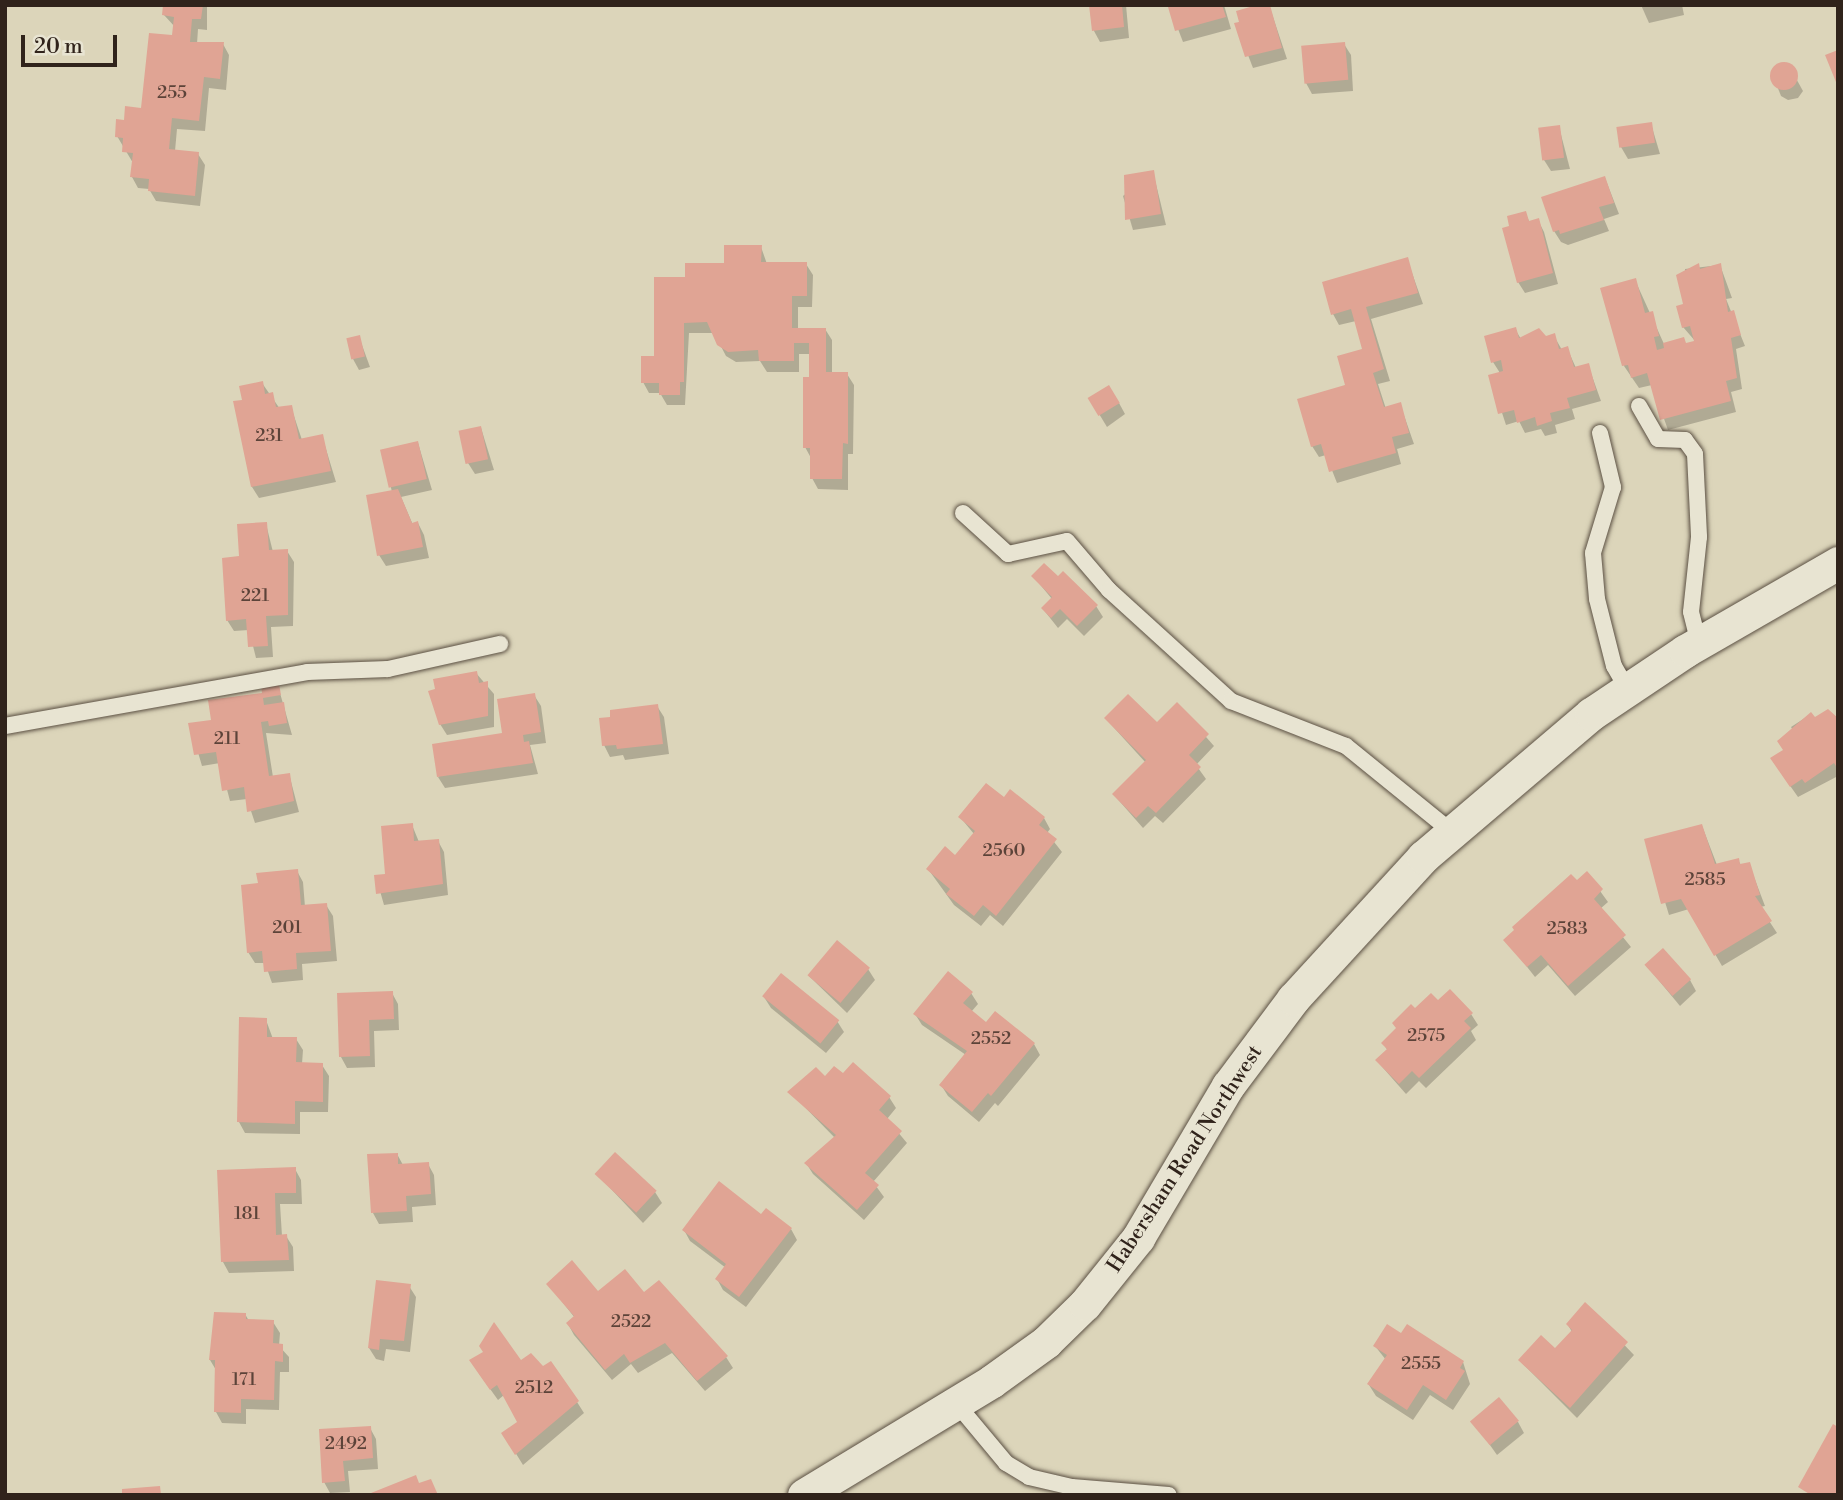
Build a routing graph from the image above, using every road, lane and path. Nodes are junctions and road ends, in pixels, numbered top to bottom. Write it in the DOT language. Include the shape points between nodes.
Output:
graph roads {
  1 [pos="1639,406"];
  2 [pos="1600,433"];
  3 [pos="963,513"];
  4 [pos="1838,563"];
  5 [pos="1699,643"];
  6 [pos="500,644"];
  7 [pos="1628,690"];
  8 [pos="5,726"];
  9 [pos="1452,831"];
  10 [pos="956,1403"];
  11 [pos="804,1495"];
  12 [pos="1169,1495"];
  1 -- 5 [label="lane" via="1658,439 1685,440 1695,454 1699,537 1691,612"];
  2 -- 7 [label="lane" via="1612,487 1593,553 1597,599 1614,666"];
  3 -- 9 [label="lane" via="1008,554 1067,541 1109,590 1231,701 1346,746"];
  4 -- 5 [label="street, Habersham Road Northwest"];
  5 -- 7 [label="street, Habersham Road Northwest"];
  6 -- 8 [label="lane" via="388,669 307,672"];
  7 -- 9 [label="street, Habersham Road Northwest" via="1580,723"];
  9 -- 10 [label="street, Habersham Road Northwest" via="1293,999 1228,1086 1138,1238 1085,1304 1046,1342"];
  10 -- 11 [label="street, Habersham Road Northwest"];
  10 -- 12 [label="lane" via="1006,1463 1029,1477 1072,1487"];
}
